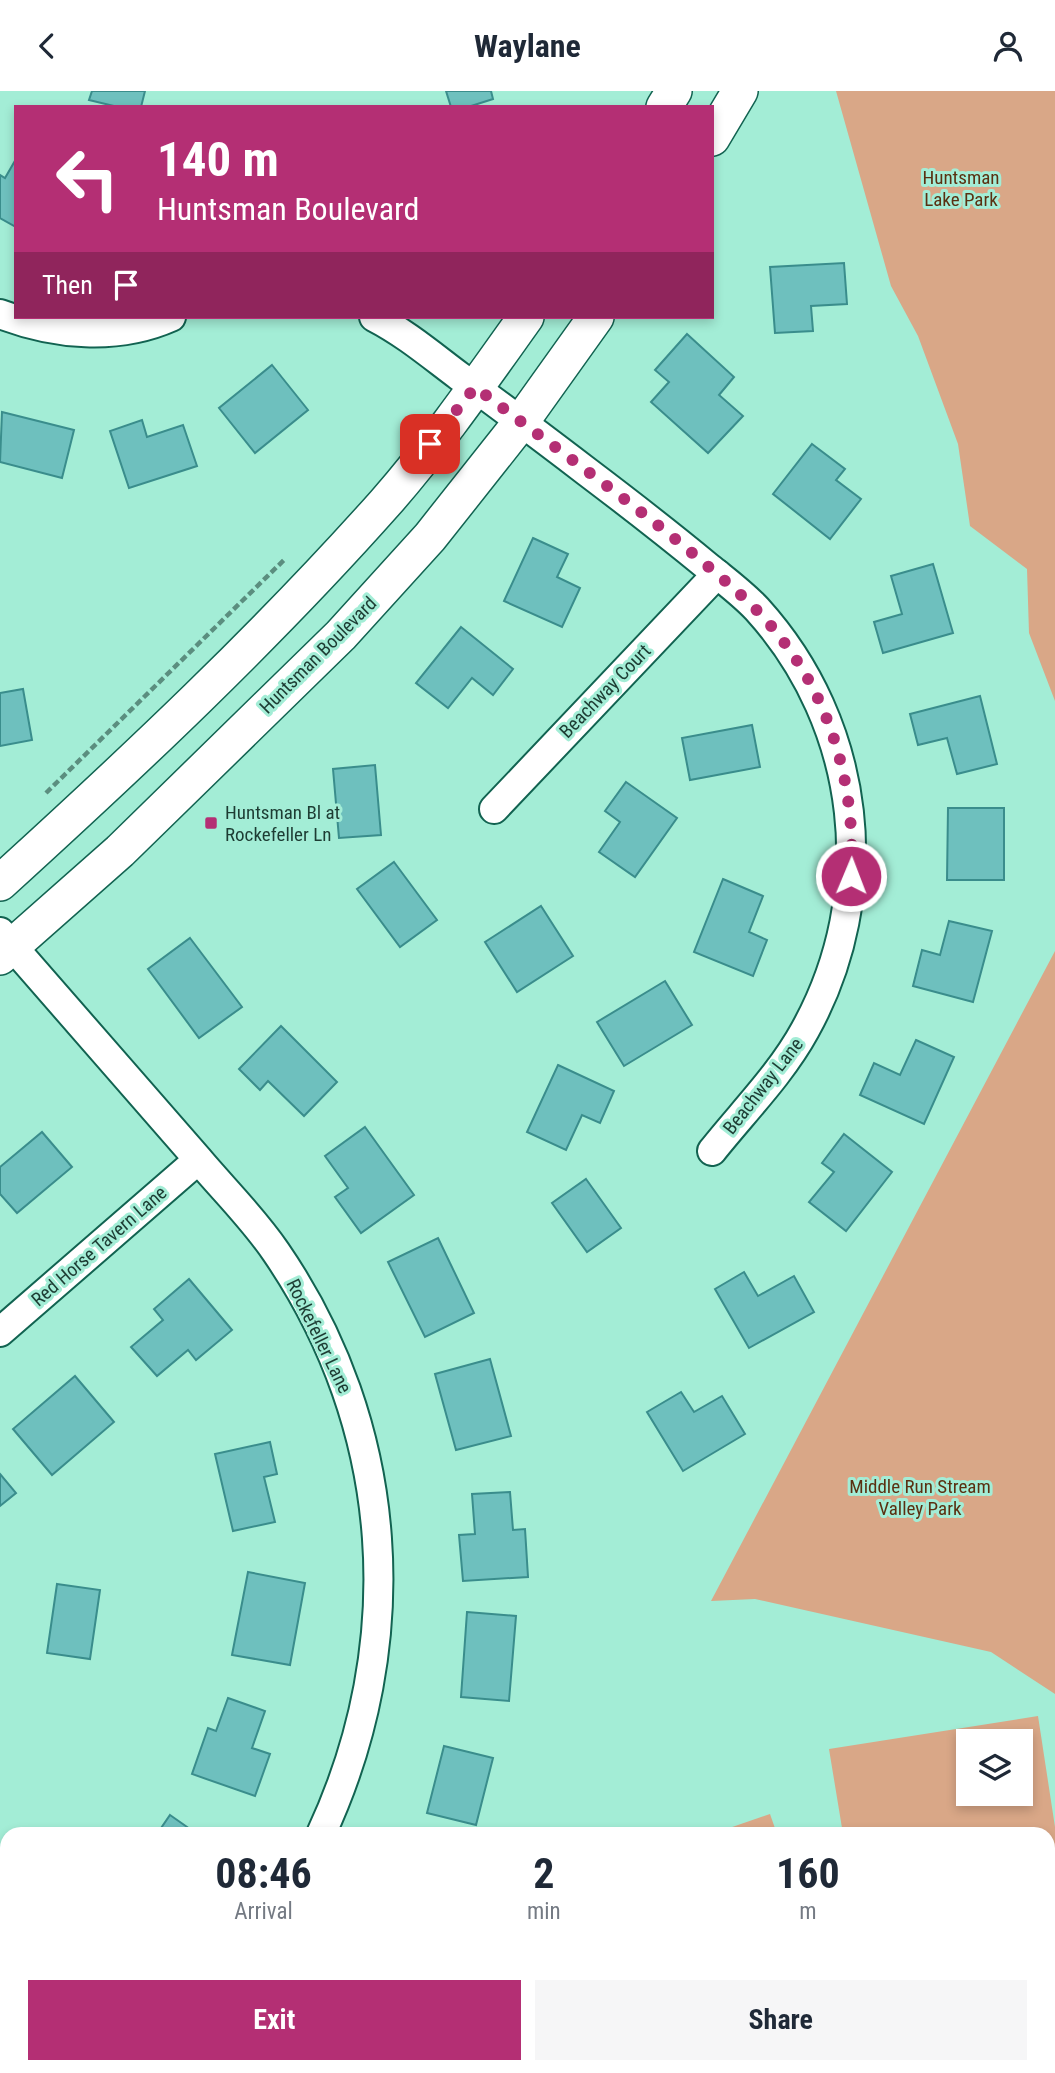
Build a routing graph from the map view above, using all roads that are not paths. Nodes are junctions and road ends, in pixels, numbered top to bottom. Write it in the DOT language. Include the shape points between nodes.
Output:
graph roads {
  1 [pos="740,91"];
  2 [pos="714,135"];
  3 [pos="15,319"];
  4 [pos="165,319"];
  5 [pos="377,319"];
  6 [pos="525,319"];
  7 [pos="595,319"];
  8 [pos="475,387"];
  9 [pos="521,422"];
  10 [pos="717,574"];
  11 [pos="494,809"];
  12 [pos="0,883"];
  13 [pos="4,945"];
  14 [pos="712,1151"];
  15 [pos="198,1160"];
  16 [pos="0,1332"];
  17 [pos="324,1827"];
  1 -- 2 [label="street"];
  3 -- 4 [label="street" via="85,333 143,327"];
  5 -- 8 [label="street, Beachway Lane"];
  6 -- 8 [label="street"];
  7 -- 9 [label="street, Huntsman Boulevard"];
  8 -- 9 [label="street, Beachway Lane"];
  8 -- 12 [label="street" via="386,501 299,596"];
  9 -- 10 [label="street, Beachway Lane"];
  9 -- 13 [label="street, Huntsman Boulevard" via="430,537 341,635 120,851"];
  10 -- 11 [label="street, Beachway Court"];
  10 -- 14 [label="street, Beachway Lane" via="755,606 787,645 817,696 845,777 852,857 843,937 819,1004 789,1055"];
  13 -- 15 [label="street, Rockefeller Lane"];
  15 -- 16 [label="street, Red Horse Tavern Lane"];
  15 -- 17 [label="street, Rockefeller Lane" via="248,1215 302,1293 340,1372 366,1456 379,1544 378,1632 364,1718"];
}
